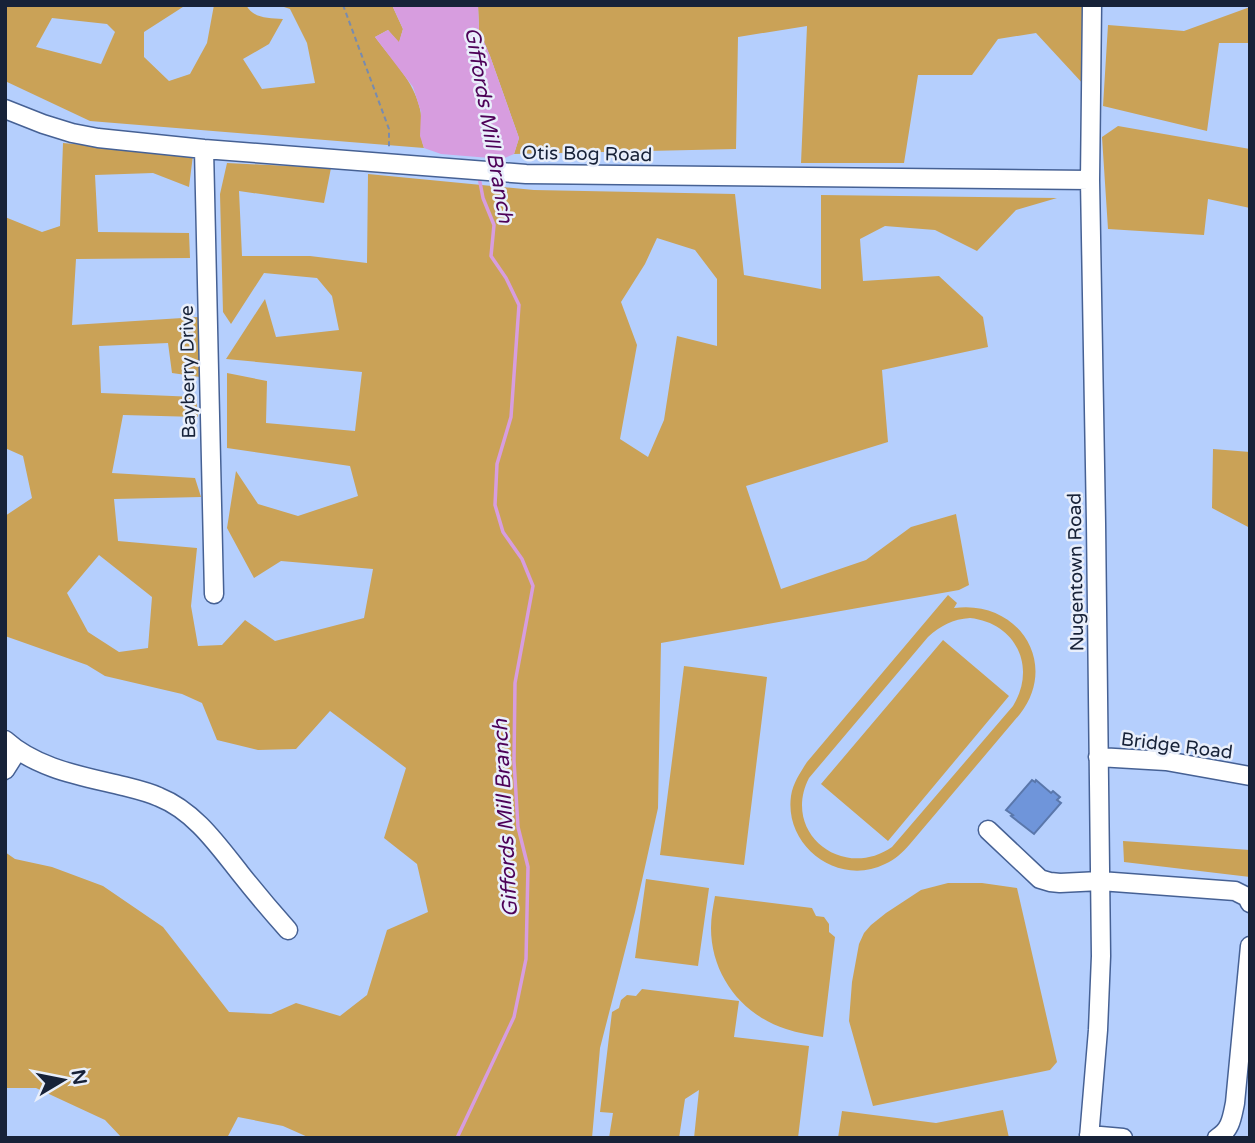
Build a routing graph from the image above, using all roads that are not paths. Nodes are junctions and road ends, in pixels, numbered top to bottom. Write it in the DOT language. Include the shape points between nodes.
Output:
graph roads {
  1 [pos="1091,5"];
  2 [pos="5,109"];
  3 [pos="204,149"];
  4 [pos="1090,180"];
  5 [pos="214,594"];
  6 [pos="11,746"];
  7 [pos="1098,757"];
  8 [pos="5,770"];
  9 [pos="1250,776"];
  10 [pos="988,830"];
  11 [pos="1100,881"];
  12 [pos="1250,903"];
  13 [pos="288,930"];
  14 [pos="1250,946"];
  15 [pos="1247,1002"];
  16 [pos="1089,1136"];
  17 [pos="1123,1138"];
  18 [pos="1217,1138"];
  1 -- 4 [label="street, Nugentown Road"];
  2 -- 3 [label="street, Otis Bog Road" via="72,133"];
  3 -- 4 [label="street, Otis Bog Road" via="526,174"];
  3 -- 5 [label="street, Bayberry Drive"];
  4 -- 7 [label="street, Nugentown Road"];
  6 -- 8 [label="street"];
  6 -- 13 [label="street" via="67,772 160,797 185,812 209,833"];
  7 -- 9 [label="street, Bridge Road" via="1166,761"];
  7 -- 11 [label="street, Nugentown Road"];
  10 -- 11 [label="street" via="1040,879"];
  11 -- 12 [label="street" via="1235,891"];
  11 -- 16 [label="street, Nugentown Road" via="1098,1030"];
  14 -- 15 [label="street"];
  15 -- 18 [label="street" via="1236,1103 1230,1127"];
  16 -- 17 [label="street"];
}
